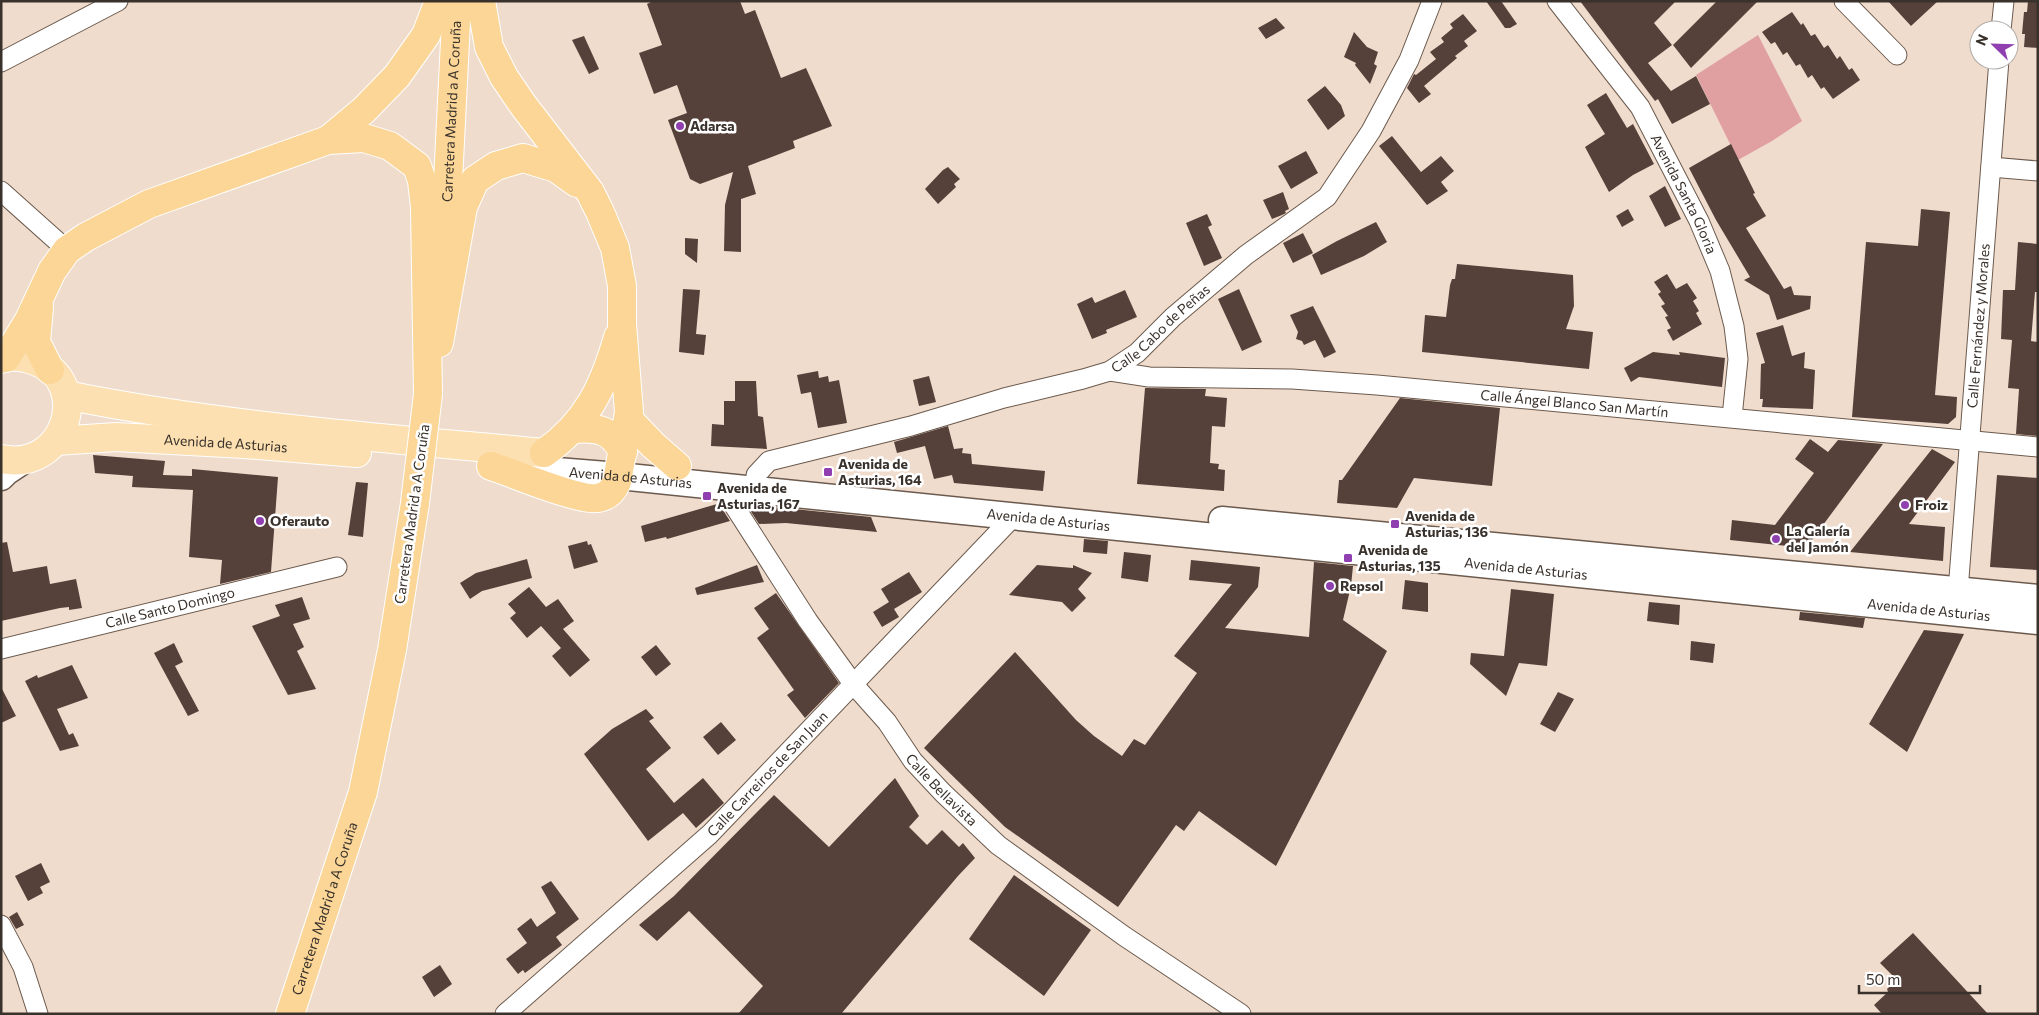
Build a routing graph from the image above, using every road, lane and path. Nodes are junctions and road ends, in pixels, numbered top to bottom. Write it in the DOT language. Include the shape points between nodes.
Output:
graph roads {
  1 [pos="118,1"];
  2 [pos="439,1"];
  3 [pos="457,1"];
  4 [pos="480,1"];
  5 [pos="1432,1"];
  6 [pos="1557,1"];
  7 [pos="1844,1"];
  8 [pos="2004,1"];
  9 [pos="2002,20"];
  10 [pos="1897,55"];
  11 [pos="1,62"];
  12 [pos="1998,70"];
  13 [pos="328,140"];
  14 [pos="1991,167"];
  15 [pos="2038,171"];
  16 [pos="1,191"];
  17 [pos="590,192"];
  18 [pos="68,250"];
  19 [pos="41,295"];
  20 [pos="622,324"];
  21 [pos="4,358"];
  22 [pos="50,370"];
  23 [pos="1110,371"];
  24 [pos="428,394"];
  25 [pos="66,395"];
  26 [pos="1732,417"];
  27 [pos="629,420"];
  28 [pos="574,429"];
  29 [pos="56,441"];
  30 [pos="1969,441"];
  31 [pos="2038,447"];
  32 [pos="544,453"];
  33 [pos="13,459"];
  34 [pos="621,463"];
  35 [pos="491,466"];
  36 [pos="678,466"];
  37 [pos="756,475"];
  38 [pos="1,477"];
  39 [pos="722,487"];
  40 [pos="1013,517"];
  41 [pos="337,567"];
  42 [pos="1958,591"];
  43 [pos="2038,598"];
  44 [pos="2038,621"];
  45 [pos="1,649"];
  46 [pos="854,685"];
  47 [pos="1,925"];
  48 [pos="38,1014"];
  49 [pos="290,1014"];
  50 [pos="505,1014"];
  51 [pos="1241,1014"];
  1 -- 11 [label="street"];
  2 -- 13 [label="highway" via="426,35 397,76"];
  3 -- 24 [label="highway, Carretera Madrid a A Coruña" via="446,221"];
  4 -- 17 [label="highway" via="489,47 504,77"];
  5 -- 23 [label="street, Calle Cabo de Peñas" via="1409,60 1371,131 1327,197 1246,255 1172,317 1137,353"];
  6 -- 26 [label="street, Avenida Santa Gloria" via="1640,107 1710,246 1734,326 1738,359"];
  7 -- 10 [label="street"];
  8 -- 9 [label="street"];
  12 -- 14 [label="street, Calle Fernández y Morales"];
  13 -- 18 [label="highway" via="149,204"];
  13 -- 24 [label="highway" via="364,138 390,146 417,166 425,206"];
  14 -- 15 [label="street"];
  14 -- 30 [label="street, Calle Fernández y Morales"];
  16 -- 18 [label="street"];
  17 -- 20 [label="highway" via="616,255 622,286"];
  17 -- 24 [label="highway" via="556,168 523,158 496,166 475,180 463,207"];
  18 -- 19 [label="highway" via="52,271"];
  19 -- 21 [label="highway"];
  19 -- 22 [label="highway" via="36,342"];
  20 -- 27 [label="highway"];
  20 -- 28 [label="highway" via="602,384"];
  21 -- 22 [label="main road" via="27,358"];
  22 -- 25 [label="main road"];
  23 -- 26 [label="street, Calle Ángel Blanco San Martín" via="1149,377 1377,385"];
  23 -- 37 [label="street, Calle Cabo de Peñas" via="769,461"];
  24 -- 49 [label="highway, Carretera Madrid a A Coruña, bridge" via="392,650 363,792"];
  25 -- 29 [label="main road" via="66,422"];
  25 -- 32 [label="main road, Avenida de Asturias" via="142,409 349,435"];
  26 -- 30 [label="street, Calle Ángel Blanco San Martín"];
  27 -- 34 [label="highway"];
  27 -- 36 [label="highway"];
  28 -- 32 [label="highway"];
  28 -- 34 [label="highway" via="590,428 613,436"];
  29 -- 33 [label="main road" via="44,452"];
  29 -- 35 [label="main road, Avenida de Asturias" via="116,437 224,443"];
  30 -- 31 [label="street, Calle Ángel Blanco San Martín"];
  30 -- 42 [label="street, Calle Fernández y Morales"];
  32 -- 34 [label="main road, Avenida de Asturias"];
  33 -- 38 [label="main road"];
  34 -- 35 [label="highway" via="616,486 605,497 592,499"];
  34 -- 36 [label="main road, Avenida de Asturias"];
  34 -- 39 [label="main road, Avenida de Asturias"];
  36 -- 37 [label="main road, Avenida de Asturias"];
  37 -- 42 [label="main road, Avenida de Asturias"];
  39 -- 40 [label="main road, Avenida de Asturias"];
  39 -- 46 [label="street, Calle Bellavista"];
  40 -- 44 [label="main road, Avenida de Asturias"];
  40 -- 46 [label="street, Calle Carreiros de San Juan"];
  41 -- 45 [label="street, Calle Santo Domingo"];
  42 -- 43 [label="main road, Avenida de Asturias"];
  46 -- 50 [label="street, Calle Carreiros de San Juan" via="710,834"];
  46 -- 51 [label="street, Calle Bellavista" via="886,722 913,761 998,845 1124,936"];
  47 -- 48 [label="street" via="23,967"];
}
